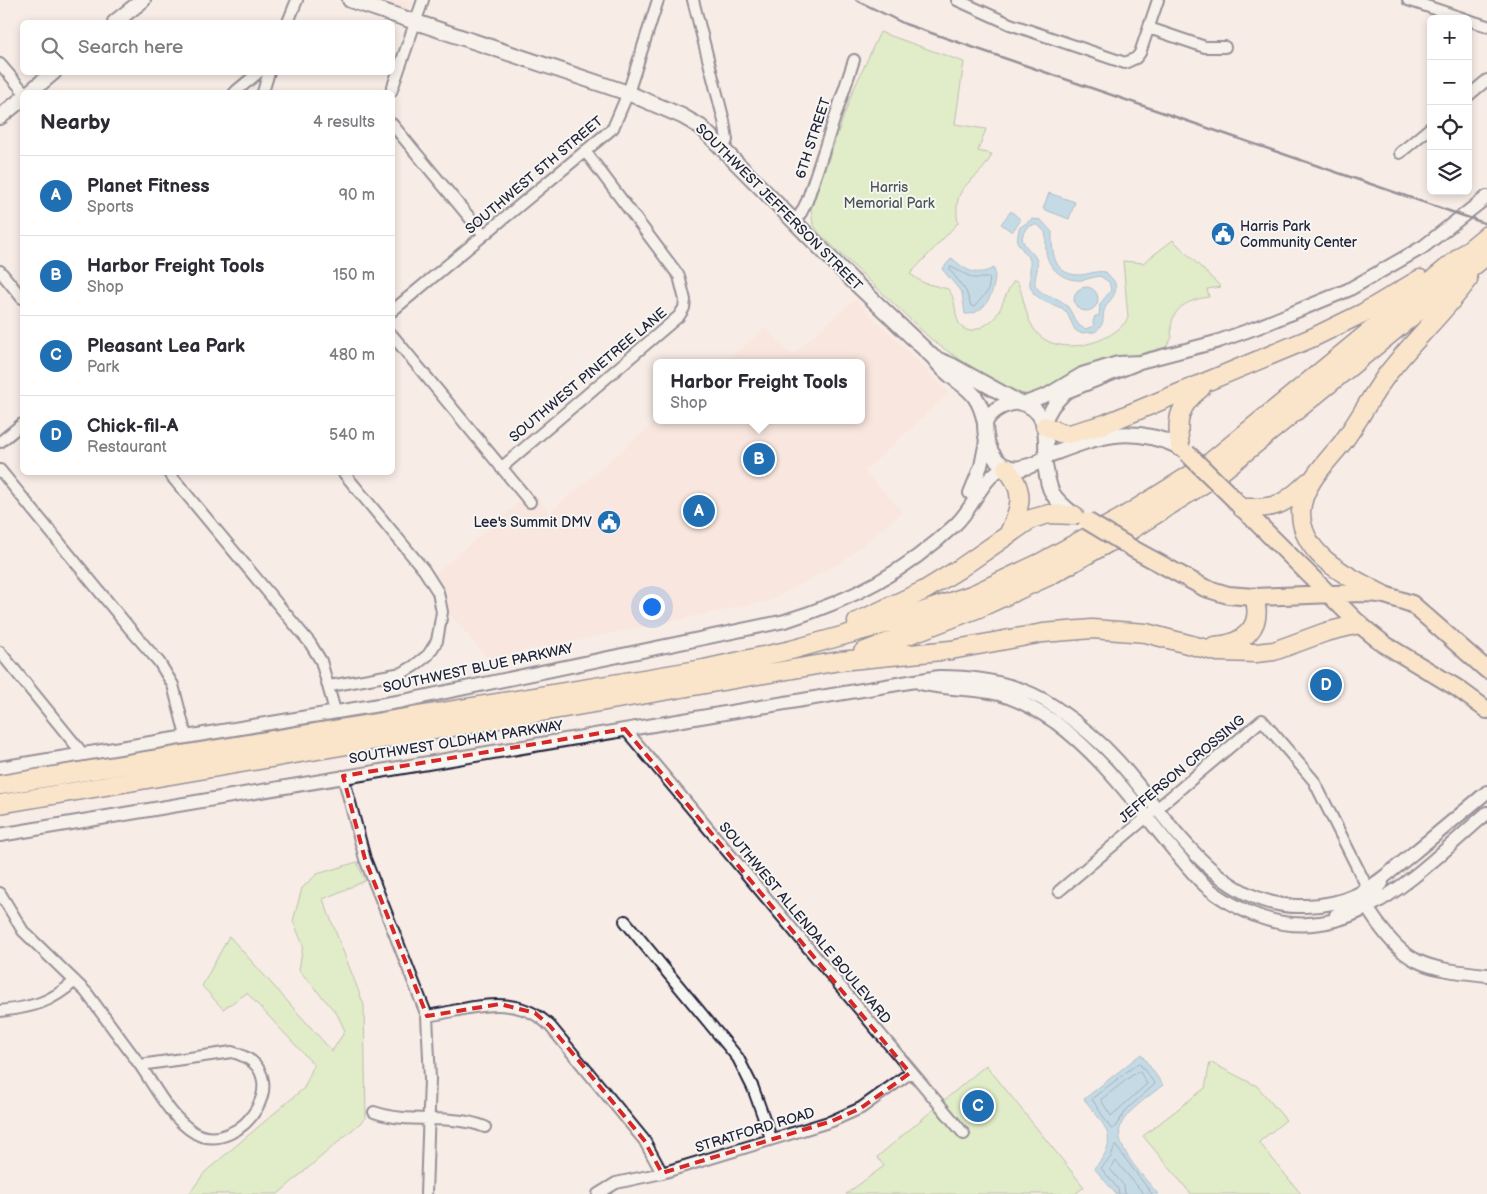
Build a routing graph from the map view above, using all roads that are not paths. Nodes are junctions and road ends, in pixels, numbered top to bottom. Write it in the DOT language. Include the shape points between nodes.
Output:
graph roads {
  1 [pos="143,0"];
  2 [pos="297,0"];
  3 [pos="350,0"];
  4 [pos="423,0"];
  5 [pos="658,0"];
  6 [pos="693,0"];
  7 [pos="958,0"];
  8 [pos="1158,0"];
  9 [pos="1408,0"];
  10 [pos="1454,15"];
  11 [pos="118,20"];
  12 [pos="289,20"];
  13 [pos="1472,21"];
  14 [pos="415,22"];
  15 [pos="1487,26"];
  16 [pos="1149,28"];
  17 [pos="1225,47"];
  18 [pos="854,60"];
  19 [pos="0,64"];
  20 [pos="50,75"];
  21 [pos="255,75"];
  22 [pos="268,75"];
  23 [pos="1487,80"];
  24 [pos="22,90"];
  25 [pos="32,90"];
  26 [pos="237,90"];
  27 [pos="264,90"];
  28 [pos="392,90"];
  29 [pos="628,93"];
  30 [pos="1472,93"];
  31 [pos="20,100"];
  32 [pos="0,117"];
  33 [pos="395,128"];
  34 [pos="1427,130"];
  35 [pos="585,151"];
  36 [pos="724,151"];
  37 [pos="1400,153"];
  38 [pos="1487,197"];
  39 [pos="793,222"];
  40 [pos="1487,234"];
  41 [pos="484,235"];
  42 [pos="1482,252"];
  43 [pos="0,271"];
  44 [pos="20,296"];
  45 [pos="395,309"];
  46 [pos="395,340"];
  47 [pos="934,358"];
  48 [pos="1140,362"];
  49 [pos="1213,379"];
  50 [pos="1021,403"];
  51 [pos="985,422"];
  52 [pos="1044,424"];
  53 [pos="20,426"];
  54 [pos="986,441"];
  55 [pos="0,442"];
  56 [pos="1183,450"];
  57 [pos="1045,457"];
  58 [pos="1005,467"];
  59 [pos="501,468"];
  60 [pos="0,470"];
  61 [pos="1320,470"];
  62 [pos="171,475"];
  63 [pos="345,475"];
  64 [pos="530,502"];
  65 [pos="1238,504"];
  66 [pos="1080,518"];
  67 [pos="1008,534"];
  68 [pos="940,536"];
  69 [pos="1382,594"];
  70 [pos="1330,595"];
  71 [pos="1254,597"];
  72 [pos="1359,624"];
  73 [pos="1194,646"];
  74 [pos="791,650"];
  75 [pos="0,652"];
  76 [pos="840,661"];
  77 [pos="1487,670"];
  78 [pos="330,686"];
  79 [pos="1487,709"];
  80 [pos="335,711"];
  81 [pos="625,729"];
  82 [pos="186,736"];
  83 [pos="83,754"];
  84 [pos="0,768"];
  85 [pos="343,776"];
  86 [pos="0,785"];
  87 [pos="1487,792"];
  88 [pos="0,804"];
  89 [pos="1153,813"];
  90 [pos="1487,813"];
  91 [pos="0,835"];
  92 [pos="1391,871"];
  93 [pos="1367,888"];
  94 [pos="1059,891"];
  95 [pos="0,893"];
  96 [pos="1368,909"];
  97 [pos="625,921"];
  98 [pos="1321,924"];
  99 [pos="1487,975"];
  100 [pos="75,980"];
  101 [pos="0,1011"];
  102 [pos="427,1016"];
  103 [pos="140,1065"];
  104 [pos="910,1073"];
  105 [pos="374,1112"];
  106 [pos="429,1119"];
  107 [pos="485,1127"];
  108 [pos="964,1134"];
  109 [pos="771,1138"];
  110 [pos="662,1172"];
  111 [pos="426,1194"];
  112 [pos="598,1194"];
  1 -- 11 [label="main road"];
  2 -- 12 [label="street"];
  3 -- 14 [label="main road, SOUTHWEST JEFFERSON STREET"];
  4 -- 14 [label="street"];
  5 -- 29 [label="street, SOUTHWEST 5TH STREET"];
  6 -- 36 [label="street" via="724,121 727,140"];
  7 -- 16 [label="street" via="1010,24 1119,62 1130,62 1140,53"];
  8 -- 16 [label="street"];
  9 -- 10 [label="street"];
  13 -- 15 [label="street"];
  14 -- 28 [label="street"];
  14 -- 29 [label="main road, SOUTHWEST JEFFERSON STREET"];
  16 -- 17 [label="street" via="1206,47"];
  18 -- 39 [label="street, 6TH STREET" via="807,201"];
  19 -- 24 [label="street"];
  20 -- 25 [label="main road"];
  21 -- 26 [label="street"];
  22 -- 27 [label="street"];
  23 -- 30 [label="street"];
  29 -- 35 [label="street, SOUTHWEST 5TH STREET" via="613,128"];
  29 -- 36 [label="main road, SOUTHWEST JEFFERSON STREET" via="701,127"];
  31 -- 32 [label="main road"];
  33 -- 41 [label="street"];
  34 -- 37 [label="street"];
  35 -- 41 [label="street, SOUTHWEST 5TH STREET"];
  35 -- 59 [label="street, SOUTHWEST PINETREE LANE" via="676,270 684,289 684,308 640,352"];
  36 -- 39 [label="main road, SOUTHWEST JEFFERSON STREET"];
  38 -- 48 [label="street" via="1423,248 1348,290 1258,328"];
  39 -- 47 [label="main road, SOUTHWEST JEFFERSON STREET"];
  40 -- 42 [label="highway"];
  41 -- 45 [label="street, SOUTHWEST 5TH STREET"];
  42 -- 49 [label="highway" via="1314,337"];
  42 -- 61 [label="highway" via="1451,302 1390,371"];
  42 -- 74 [label="highway" via="1208,464 1120,520 974,594 892,622"];
  42 -- 76 [label="highway" via="1216,476 1132,530 1049,576 979,608"];
  43 -- 44 [label="street"];
  46 -- 59 [label="street"];
  47 -- 50 [label="main road, SOUTHWEST JEFFERSON STREET"];
  47 -- 51 [label="main road, SOUTHWEST JEFFERSON STREET" via="950,377 974,393 982,406"];
  48 -- 50 [label="street" via="1118,363 1082,374 1047,395"];
  48 -- 52 [label="street" via="1066,392 1053,406"];
  49 -- 52 [label="highway" via="1079,432 1060,434"];
  49 -- 56 [label="highway" via="1185,402 1178,423"];
  50 -- 51 [label="main road" via="1000,407"];
  50 -- 52 [label="main road" via="1040,414"];
  51 -- 54 [label="main road"];
  52 -- 57 [label="main road"];
  53 -- 55 [label="street"];
  54 -- 58 [label="main road" via="992,454"];
  54 -- 68 [label="street, SOUTHWEST BLUE PARKWAY" via="973,487"];
  56 -- 57 [label="main road" via="1153,436 1127,433 1092,440"];
  56 -- 65 [label="highway, bridge"];
  57 -- 58 [label="main road" via="1023,468"];
  57 -- 66 [label="main road" via="1050,492"];
  58 -- 67 [label="highway" via="1017,482 1020,498 1017,516"];
  58 -- 68 [label="street, SOUTHWEST BLUE PARKWAY" via="987,480 956,524"];
  59 -- 64 [label="street"];
  60 -- 82 [label="street" via="159,662 173,685"];
  61 -- 65 [label="highway" via="1291,499 1279,506"];
  61 -- 69 [label="highway" via="1306,492 1301,513 1311,544 1325,561 1343,574"];
  62 -- 78 [label="street" via="310,642"];
  63 -- 78 [label="street" via="424,570 438,592 442,612 436,641 428,655 414,666 402,673"];
  65 -- 70 [label="highway"];
  66 -- 67 [label="highway" via="1039,515"];
  66 -- 71 [label="highway, bridge" via="1205,588 1228,595"];
  67 -- 74 [label="highway" via="959,570 896,605"];
  68 -- 80 [label="street, SOUTHWEST BLUE PARKWAY" via="885,579 860,593 786,621 403,700"];
  69 -- 70 [label="highway"];
  69 -- 77 [label="highway" via="1412,604"];
  70 -- 71 [label="highway"];
  70 -- 72 [label="highway"];
  71 -- 73 [label="highway" via="1257,616 1247,634 1225,646"];
  72 -- 73 [label="highway" via="1265,652 1236,654"];
  72 -- 79 [label="highway" via="1402,657"];
  73 -- 76 [label="highway" via="1146,633 1092,629 1043,633 951,650"];
  74 -- 86 [label="highway" via="704,669"];
  75 -- 83 [label="street"];
  76 -- 88 [label="highway"];
  78 -- 80 [label="street"];
  80 -- 82 [label="street, SOUTHWEST BLUE PARKWAY"];
  81 -- 85 [label="street, SOUTHWEST OLDHAM PARKWAY"];
  81 -- 89 [label="street, SOUTHWEST OLDHAM PARKWAY" via="917,682 993,692 1058,717 1128,793"];
  81 -- 104 [label="street, SOUTHWEST ALLENDALE BOULEVARD" via="800,936"];
  82 -- 83 [label="street, SOUTHWEST BLUE PARKWAY"];
  83 -- 84 [label="street, SOUTHWEST BLUE PARKWAY"];
  85 -- 91 [label="street, SOUTHWEST OLDHAM PARKWAY"];
  85 -- 102 [label="street" via="365,858"];
  87 -- 92 [label="street, SOUTHWEST OLDHAM PARKWAY"];
  89 -- 93 [label="street, SOUTHWEST OLDHAM PARKWAY" via="1223,879 1263,902 1279,906 1311,906 1341,900"];
  89 -- 93 [label="street, JEFFERSON CROSSING" via="1262,720 1314,781"];
  89 -- 94 [label="street, JEFFERSON CROSSING"];
  89 -- 98 [label="street, SOUTHWEST OLDHAM PARKWAY" via="1195,876 1226,901 1262,919 1281,924"];
  90 -- 96 [label="street, SOUTHWEST OLDHAM PARKWAY"];
  92 -- 93 [label="street, SOUTHWEST OLDHAM PARKWAY"];
  92 -- 96 [label="street" via="1371,896"];
  93 -- 98 [label="street" via="1357,903"];
  95 -- 100 [label="street" via="14,919 33,943"];
  96 -- 98 [label="street, SOUTHWEST OLDHAM PARKWAY" via="1349,918"];
  96 -- 99 [label="street" via="1395,947 1419,963 1443,970"];
  97 -- 109 [label="street" via="738,1058 754,1088"];
  100 -- 101 [label="street" via="60,995 46,1002"];
  100 -- 103 [label="street"];
  102 -- 106 [label="street"];
  102 -- 110 [label="street" via="500,1004 526,1008 535,1013 550,1026 644,1140"];
  103 -- 103 [label="street" via="183,1123 206,1136 226,1136 239,1127 252,1116 264,1095 262,1072 244,1055 232,1052"];
  104 -- 108 [label="street, SOUTHWEST ALLENDALE BOULEVARD"];
  104 -- 109 [label="street, STRATFORD ROAD" via="861,1108 819,1125"];
  105 -- 106 [label="street" via="388,1118"];
  106 -- 107 [label="street" via="468,1120"];
  106 -- 111 [label="street"];
  109 -- 110 [label="street, STRATFORD ROAD"];
  110 -- 112 [label="street, STRATFORD ROAD" via="616,1184"];
}
